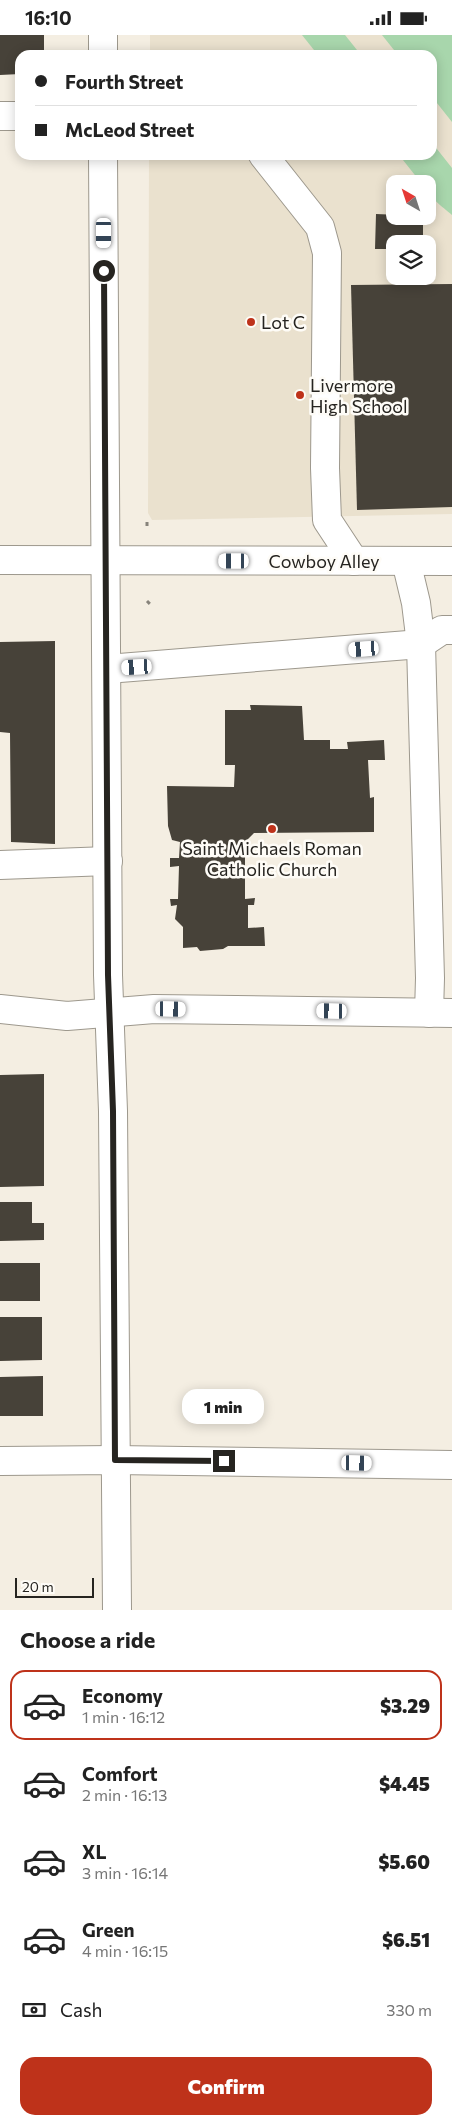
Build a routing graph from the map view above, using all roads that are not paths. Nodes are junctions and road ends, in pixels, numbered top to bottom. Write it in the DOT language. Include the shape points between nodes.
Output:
graph roads {
  1 [pos="103,35"];
  2 [pos="103,50"];
  3 [pos="0,116"];
  4 [pos="15,116"];
  5 [pos="103,160"];
  6 [pos="267,160"];
  7 [pos="107,559"];
  8 [pos="0,560"];
  9 [pos="354,561"];
  10 [pos="406,561"];
  11 [pos="452,561"];
  12 [pos="452,630"];
  13 [pos="422,644"];
  14 [pos="107,669"];
  15 [pos="108,861"];
  16 [pos="0,865"];
  17 [pos="0,1009"];
  18 [pos="110,1013"];
  19 [pos="440,1013"];
  20 [pos="115,1460"];
  21 [pos="0,1461"];
  22 [pos="452,1465"];
  23 [pos="117,1610"];
  1 -- 2 [label="street"];
  3 -- 4 [label="street"];
  5 -- 7 [label="street"];
  6 -- 9 [label="street" via="320,227 327,253 327,520"];
  7 -- 8 [label="street, Cowboy Alley"];
  7 -- 9 [label="street, Cowboy Alley"];
  7 -- 14 [label="street"];
  9 -- 10 [label="street, Cowboy Alley"];
  10 -- 11 [label="street, Cowboy Alley"];
  10 -- 13 [label="street"];
  12 -- 13 [label="street" via="442,630"];
  13 -- 14 [label="street"];
  13 -- 19 [label="street" via="430,978"];
  14 -- 15 [label="street"];
  15 -- 16 [label="street"];
  15 -- 18 [label="street"];
  17 -- 18 [label="street" via="67,1016"];
  18 -- 19 [label="street" via="154,1009"];
  18 -- 20 [label="street"];
  20 -- 21 [label="street"];
  20 -- 22 [label="street"];
  20 -- 23 [label="street"];
}
